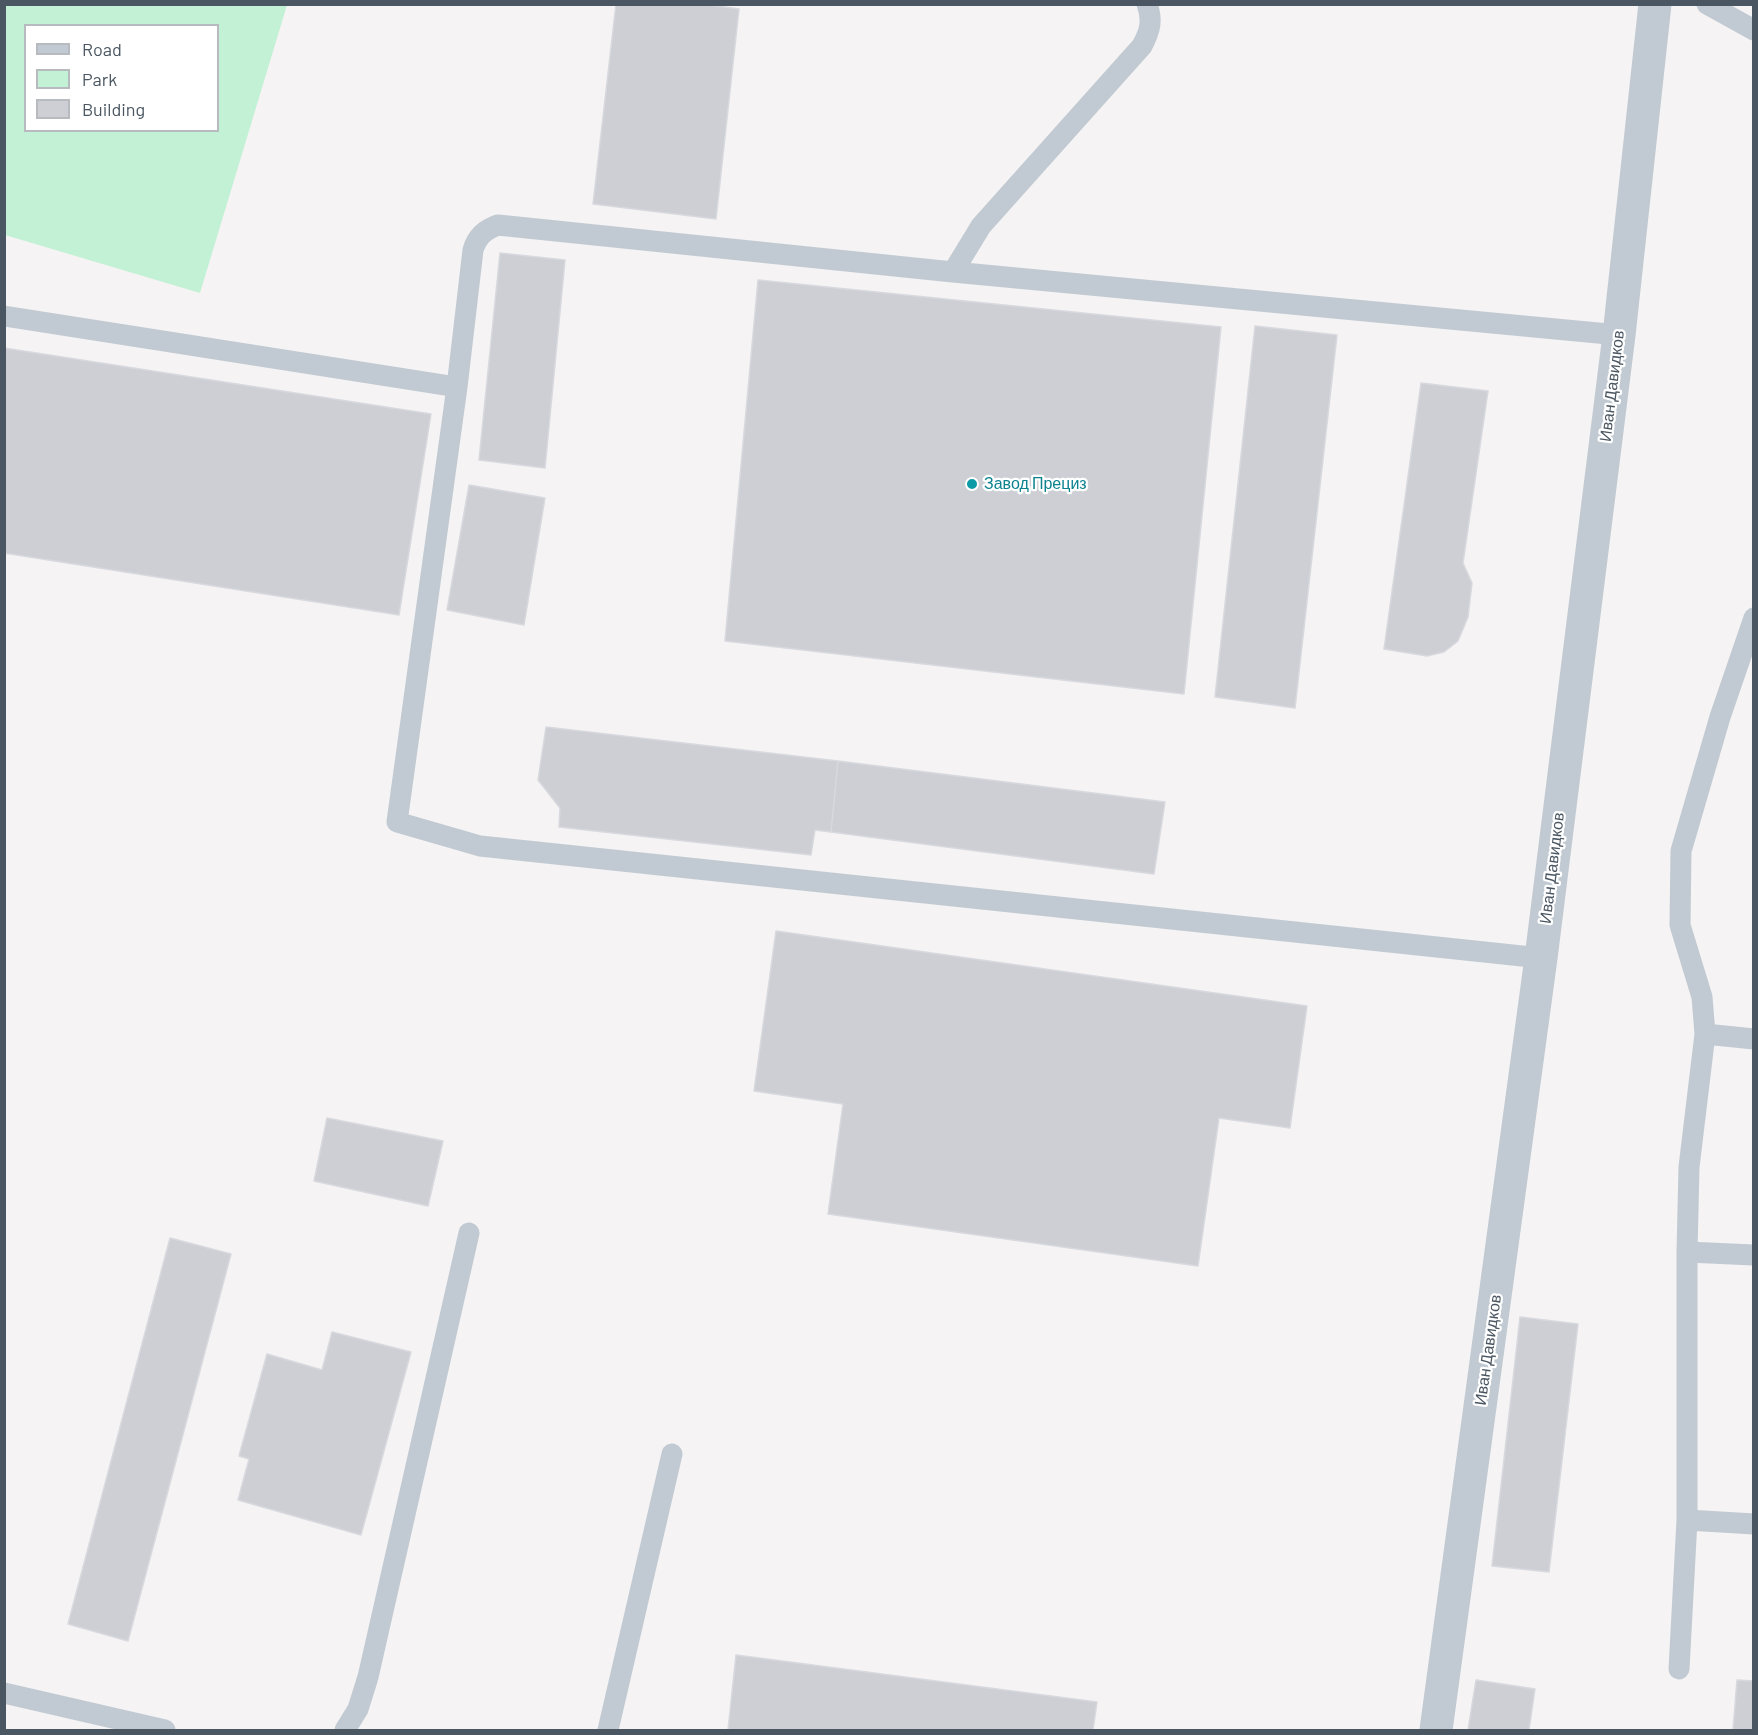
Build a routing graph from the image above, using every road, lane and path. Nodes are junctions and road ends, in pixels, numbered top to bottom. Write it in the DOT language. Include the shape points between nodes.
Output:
graph roads {
  1 [pos="1147,4"];
  2 [pos="1655,4"];
  3 [pos="1707,4"];
  4 [pos="1754,30"];
  5 [pos="953,272"];
  6 [pos="4,316"];
  7 [pos="1619,335"];
  8 [pos="457,387"];
  9 [pos="1754,618"];
  10 [pos="1541,958"];
  11 [pos="1705,1034"];
  12 [pos="1754,1039"];
  13 [pos="469,1233"];
  14 [pos="1687,1252"];
  15 [pos="1754,1255"];
  16 [pos="672,1454"];
  17 [pos="1687,1520"];
  18 [pos="1754,1524"];
  19 [pos="1679,1669"];
  20 [pos="4,1693"];
  21 [pos="165,1731"];
  22 [pos="345,1731"];
  23 [pos="608,1731"];
  24 [pos="1436,1731"];
  1 -- 5 [label="lane" via="1150,31 1142,46 981,226"];
  2 -- 7 [label="street, Иван Давидков"];
  3 -- 4 [label="lane"];
  5 -- 7 [label="lane"];
  5 -- 8 [label="lane" via="498,225 477,238 473,250"];
  6 -- 8 [label="lane"];
  7 -- 10 [label="street, Иван Давидков"];
  8 -- 10 [label="lane" via="397,822 480,846"];
  9 -- 11 [label="lane" via="1681,851 1680,925 1702,997"];
  10 -- 24 [label="street, Иван Давидков"];
  11 -- 12 [label="lane"];
  11 -- 14 [label="lane" via="1689,1167"];
  13 -- 22 [label="lane" via="368,1677 358,1709"];
  14 -- 15 [label="lane"];
  14 -- 17 [label="lane"];
  16 -- 23 [label="lane"];
  17 -- 18 [label="lane"];
  17 -- 19 [label="lane"];
  20 -- 21 [label="lane"];
}
